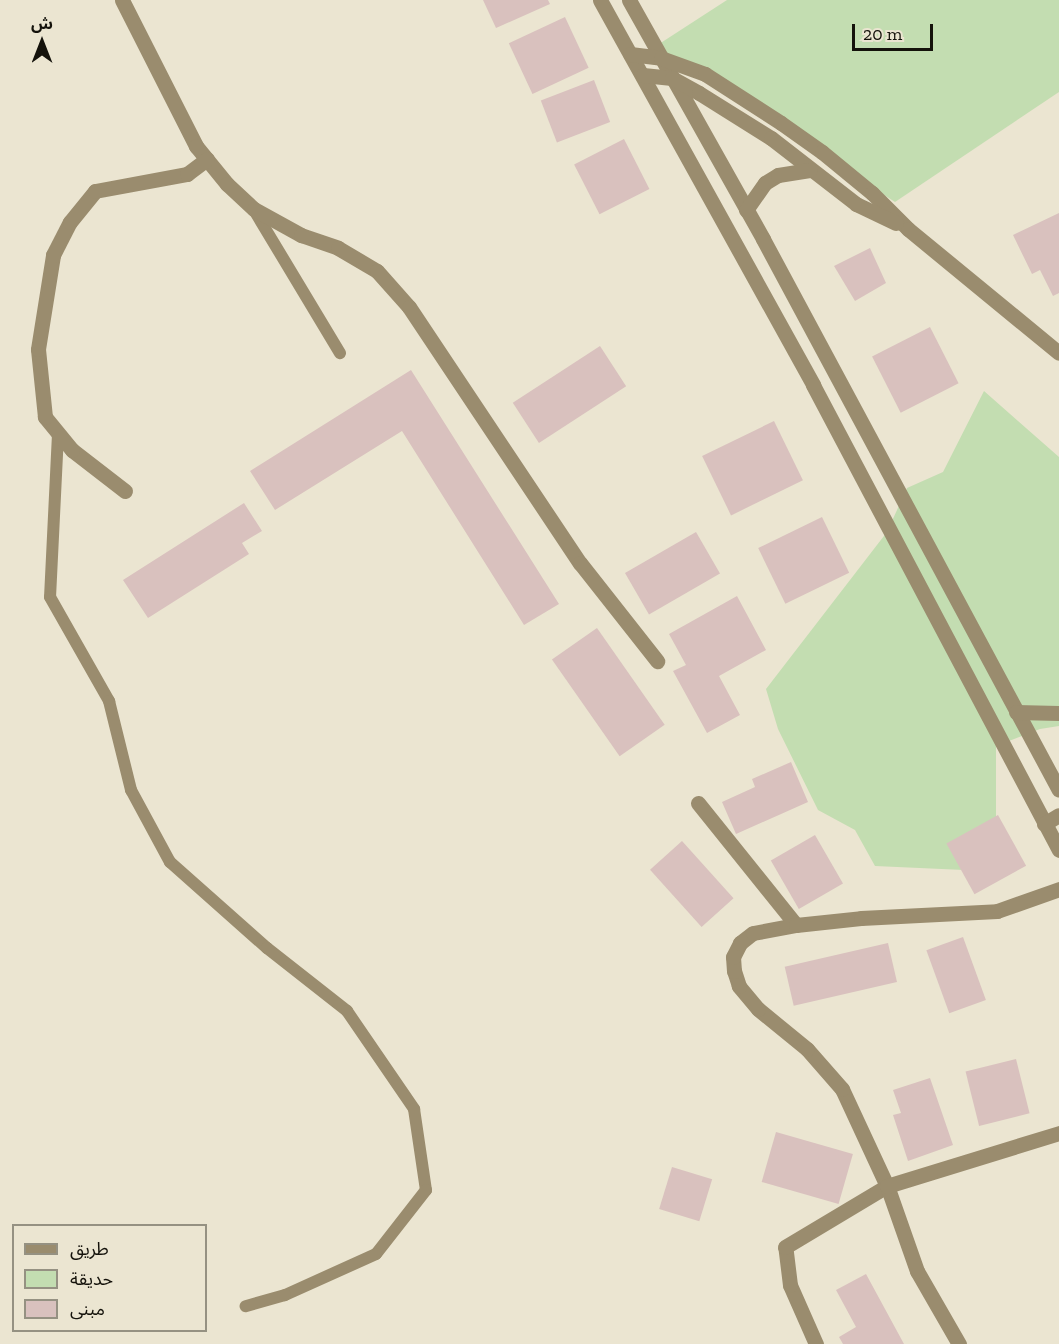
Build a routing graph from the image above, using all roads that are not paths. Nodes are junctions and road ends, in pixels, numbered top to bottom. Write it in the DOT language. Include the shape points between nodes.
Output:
graph roads {
  1 [pos="122,0"];
  2 [pos="600,0"];
  3 [pos="629,0"];
  4 [pos="630,54"];
  5 [pos="661,58"];
  6 [pos="643,75"];
  7 [pos="672,78"];
  8 [pos="207,159"];
  9 [pos="810,170"];
  10 [pos="254,208"];
  11 [pos="747,210"];
  12 [pos="908,229"];
  13 [pos="340,353"];
  14 [pos="1059,353"];
  15 [pos="58,434"];
  16 [pos="125,490"];
  17 [pos="657,661"];
  18 [pos="1016,712"];
  19 [pos="1059,713"];
  20 [pos="1059,790"];
  21 [pos="698,803"];
  22 [pos="1059,815"];
  23 [pos="1044,824"];
  24 [pos="1059,850"];
  25 [pos="1059,889"];
  26 [pos="796,926"];
  27 [pos="1059,1133"];
  28 [pos="887,1186"];
  29 [pos="246,1306"];
  30 [pos="816,1344"];
  31 [pos="959,1344"];
  1 -- 8 [label="street" via="196,146"];
  2 -- 4 [label="street"];
  3 -- 5 [label="street"];
  4 -- 5 [label="street"];
  4 -- 6 [label="street"];
  5 -- 7 [label="street"];
  5 -- 12 [label="street" via="705,74 781,123 872,193"];
  6 -- 7 [label="street"];
  6 -- 23 [label="street" via="813,385"];
  7 -- 9 [label="street" via="771,138"];
  7 -- 11 [label="street"];
  8 -- 10 [label="street"];
  8 -- 15 [label="street" via="187,174 95,191 70,222 53,255 38,349 45,417"];
  9 -- 11 [label="street" via="771,179"];
  9 -- 12 [label="street" via="856,204"];
  10 -- 13 [label="lane"];
  10 -- 17 [label="street" via="377,271 401,298 580,563"];
  11 -- 18 [label="street"];
  12 -- 14 [label="street"];
  15 -- 16 [label="street" via="72,450"];
  15 -- 29 [label="lane" via="50,597 109,701 131,790 170,862 267,948 347,1011 414,1109 426,1190 375,1254 285,1294"];
  18 -- 19 [label="street"];
  18 -- 20 [label="street"];
  21 -- 26 [label="street"];
  22 -- 23 [label="street"];
  23 -- 24 [label="street"];
  25 -- 26 [label="street" via="997,911 861,918"];
  26 -- 28 [label="street" via="753,933 740,943 733,957 739,986 758,1009 807,1049 842,1089"];
  27 -- 28 [label="street"];
  28 -- 30 [label="street" via="785,1247 790,1285"];
  28 -- 31 [label="street" via="917,1271"];
}
